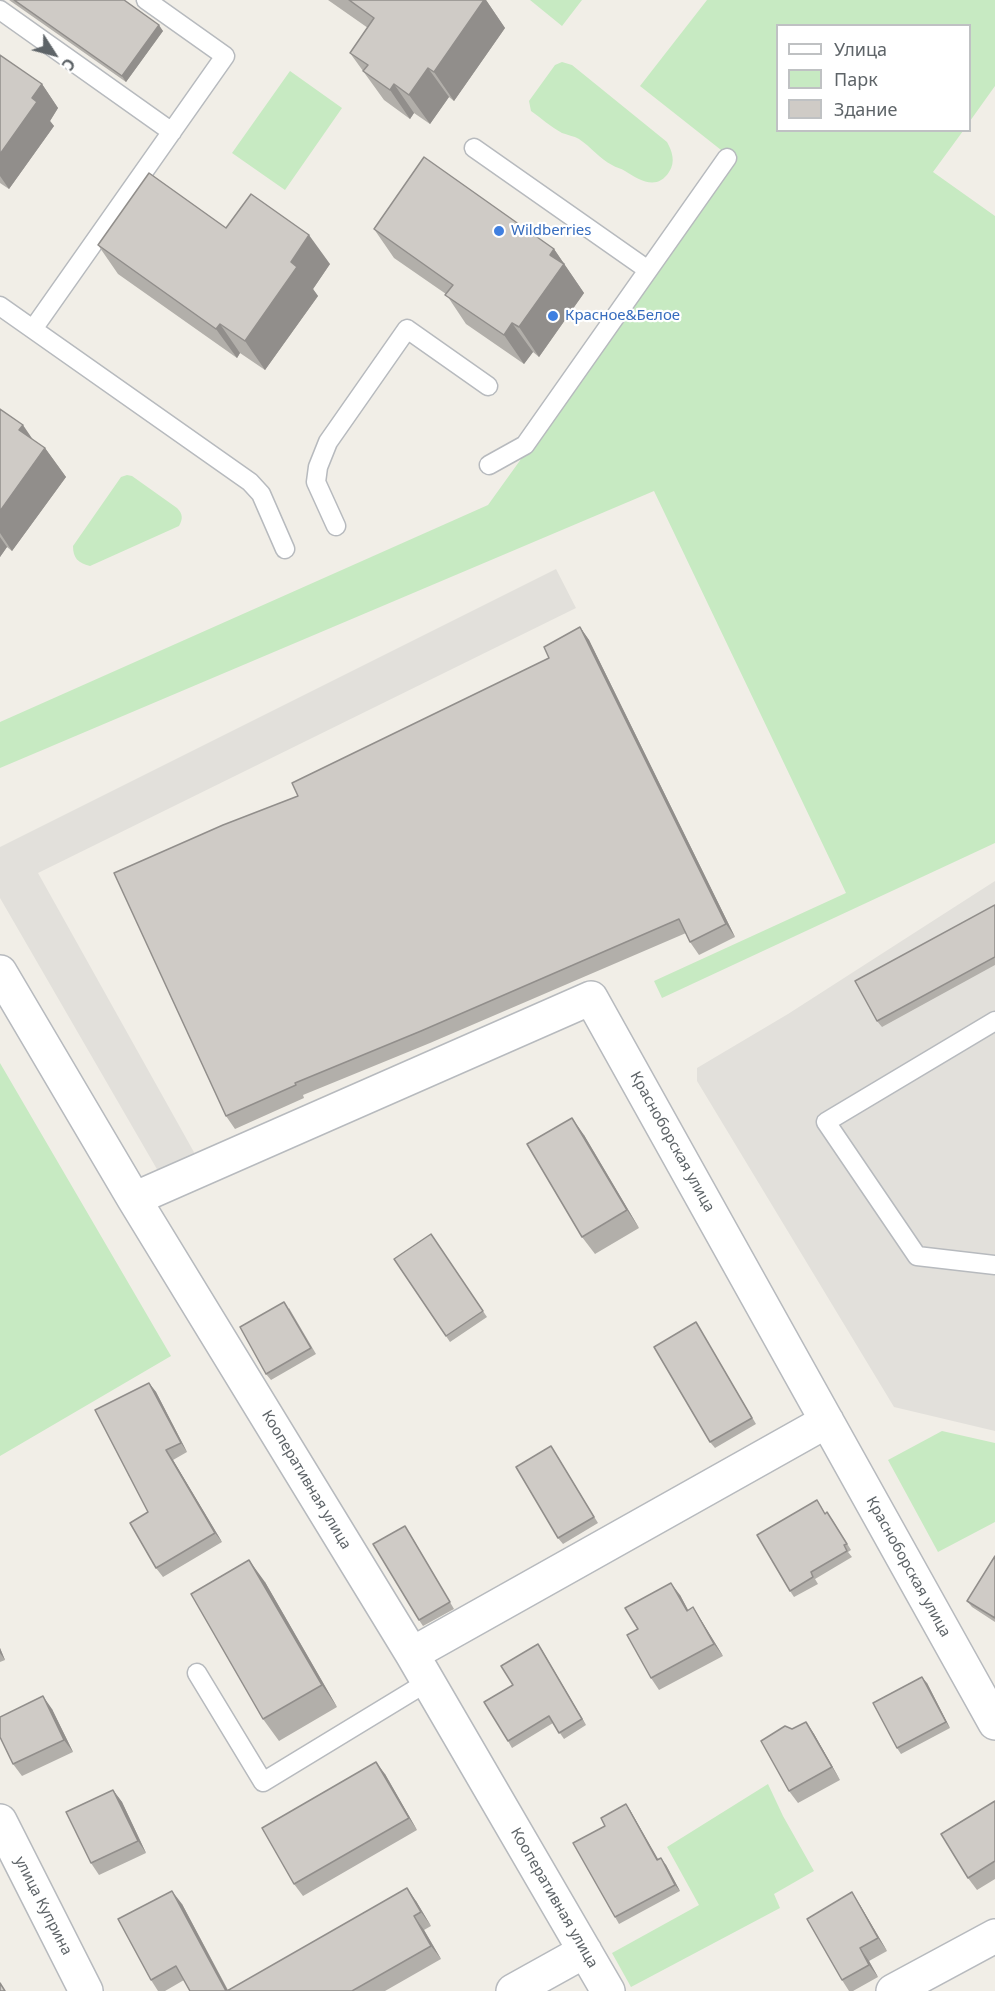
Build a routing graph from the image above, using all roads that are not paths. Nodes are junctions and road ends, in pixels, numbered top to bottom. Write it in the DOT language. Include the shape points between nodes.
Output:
graph roads {
  1 [pos="146,0"];
  2 [pos="0,10"];
  3 [pos="172,132"];
  4 [pos="474,148"];
  5 [pos="727,158"];
  6 [pos="648,270"];
  7 [pos="0,306"];
  8 [pos="33,329"];
  9 [pos="488,386"];
  10 [pos="489,465"];
  11 [pos="336,526"];
  12 [pos="285,549"];
  13 [pos="0,972"];
  14 [pos="995,1021"];
  15 [pos="134,1198"];
  16 [pos="995,1265"];
  17 [pos="827,1421"];
  18 [pos="412,1654"];
  19 [pos="197,1673"];
  20 [pos="429,1682"];
  21 [pos="995,1723"];
  22 [pos="0,1821"];
  23 [pos="995,1936"];
  24 [pos="585,1952"];
  25 [pos="86,1991"];
  26 [pos="513,1991"];
  27 [pos="608,1991"];
  28 [pos="893,1991"];
  1 -- 3 [label="lane" via="225,56"];
  2 -- 3 [label="lane"];
  3 -- 8 [label="lane"];
  4 -- 6 [label="lane"];
  5 -- 6 [label="lane"];
  6 -- 10 [label="lane" via="525,445"];
  7 -- 8 [label="lane"];
  8 -- 12 [label="lane" via="250,482 261,494"];
  9 -- 11 [label="lane" via="407,329 328,442 318,467 316,482"];
  13 -- 15 [label="street, Кооперативная улица"];
  14 -- 16 [label="lane" via="826,1122 917,1256"];
  15 -- 17 [label="street, Красноборская улица" via="591,998"];
  15 -- 18 [label="street, Кооперативная улица"];
  17 -- 18 [label="street"];
  17 -- 21 [label="street, Красноборская улица"];
  18 -- 20 [label="street, Кооперативная улица"];
  19 -- 20 [label="lane" via="263,1782"];
  20 -- 24 [label="street, Кооперативная улица"];
  22 -- 25 [label="street, улица Куприна"];
  23 -- 28 [label="street"];
  24 -- 26 [label="street"];
  24 -- 27 [label="street, Кооперативная улица"];
}
